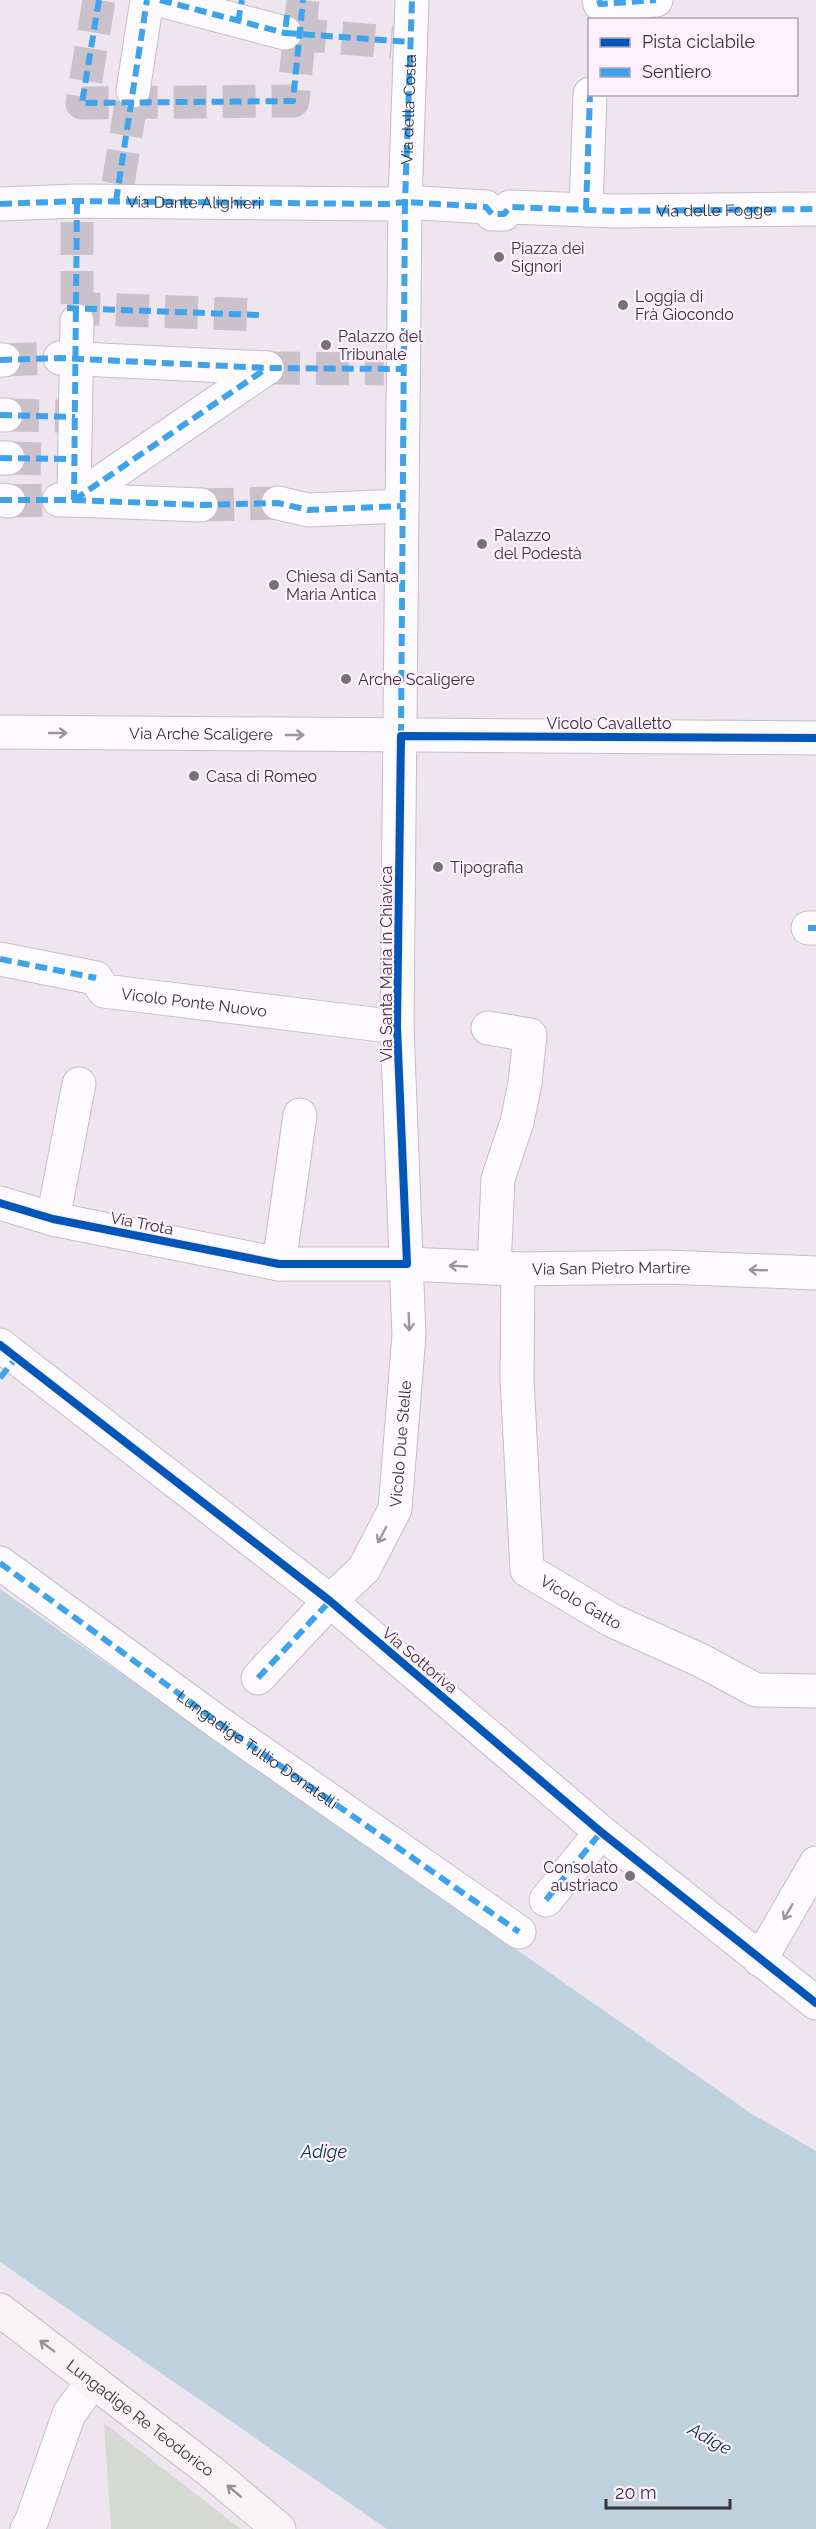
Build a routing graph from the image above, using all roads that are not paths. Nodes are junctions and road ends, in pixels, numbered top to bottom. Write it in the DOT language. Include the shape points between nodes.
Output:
graph roads {
  1 [pos="147,0"];
  2 [pos="160,0"];
  3 [pos="412,0"];
  4 [pos="656,0"];
  5 [pos="600,2"];
  6 [pos="240,11"];
  7 [pos="288,27"];
  8 [pos="133,91"];
  9 [pos="590,96"];
  10 [pos="396,203"];
  11 [pos="0,204"];
  12 [pos="816,209"];
  13 [pos="600,211"];
  14 [pos="77,321"];
  15 [pos="68,359"];
  16 [pos="66,500"];
  17 [pos="278,503"];
  18 [pos="201,505"];
  19 [pos="401,506"];
  20 [pos="0,732"];
  21 [pos="401,736"];
  22 [pos="816,738"];
  23 [pos="0,959"];
  24 [pos="397,1027"];
  25 [pos="488,1028"];
  26 [pos="79,1084"];
  27 [pos="300,1115"];
  28 [pos="0,1203"];
  29 [pos="53,1219"];
  30 [pos="279,1264"];
  31 [pos="406,1264"];
  32 [pos="506,1269"];
  33 [pos="816,1272"];
  34 [pos="5,1360"];
  35 [pos="0,1563"];
  36 [pos="330,1601"];
  37 [pos="258,1678"];
  38 [pos="816,1691"];
  39 [pos="601,1832"];
  40 [pos="816,1863"];
  41 [pos="546,1900"];
  42 [pos="519,1932"];
  43 [pos="760,1960"];
  44 [pos="816,2003"];
  45 [pos="0,2310"];
  46 [pos="93,2381"];
  47 [pos="32,2526"];
  48 [pos="279,2529"];
  1 -- 8 [label="street"];
  2 -- 6 [label="street"];
  3 -- 10 [label="street, Via della Costa" via="401,42"];
  4 -- 5 [label="street"];
  6 -- 7 [label="street"];
  9 -- 13 [label="street"];
  10 -- 11 [label="street, Via Dante Alighieri" via="117,193 77,212"];
  10 -- 13 [label="street" via="486,207 492,214 504,214 510,207"];
  10 -- 19 [label="street, Via Santa Maria in Chiavica" via="393,369 402,429"];
  12 -- 13 [label="street, Via delle Fogge"];
  14 -- 15 [label="street"];
  15 -- 16 [label="street"];
  15 -- 16 [label="street" via="267,368"];
  16 -- 18 [label="street"];
  17 -- 19 [label="street" via="308,510"];
  19 -- 21 [label="street, Via Santa Maria in Chiavica"];
  20 -- 21 [label="street, Via Arche Scaligere, one-way"];
  21 -- 22 [label="street, Vicolo Cavalletto"];
  21 -- 24 [label="street, Via Santa Maria in Chiavica"];
  23 -- 24 [label="street, Vicolo Ponte Nuovo" via="96,978 104,991"];
  24 -- 31 [label="street, Via Santa Maria in Chiavica"];
  25 -- 32 [label="street" via="530,1035 517,1122 498,1179"];
  26 -- 29 [label="street"];
  27 -- 30 [label="street"];
  28 -- 29 [label="street, Via Trota"];
  29 -- 30 [label="street, Via Trota"];
  30 -- 31 [label="street, Via Trota"];
  32 -- 31 [label="street, Via San Pietro Martire, one-way"];
  31 -- 36 [label="street, Vicolo Due Stelle, one-way" via="409,1335 395,1509 364,1569"];
  33 -- 32 [label="street, Via San Pietro Martire, one-way" via="667,1267"];
  32 -- 38 [label="street, Vicolo Gatto" via="517,1380 527,1570 611,1620 756,1690"];
  34 -- 36 [label="street, Via Sottoriva"];
  35 -- 42 [label="street, Lungadige Tullio Donatelli" via="219,1723"];
  36 -- 37 [label="street"];
  36 -- 39 [label="street, Via Sottoriva"];
  39 -- 41 [label="street"];
  39 -- 43 [label="street, Via Sottoriva"];
  40 -- 43 [label="street, one-way"];
  43 -- 44 [label="street, Via Sottoriva"];
  46 -- 45 [label="street, Lungadige Re Teodorico, one-way"];
  46 -- 47 [label="street" via="69,2414"];
  48 -- 46 [label="street, Lungadige Re Teodorico, one-way"];
}
